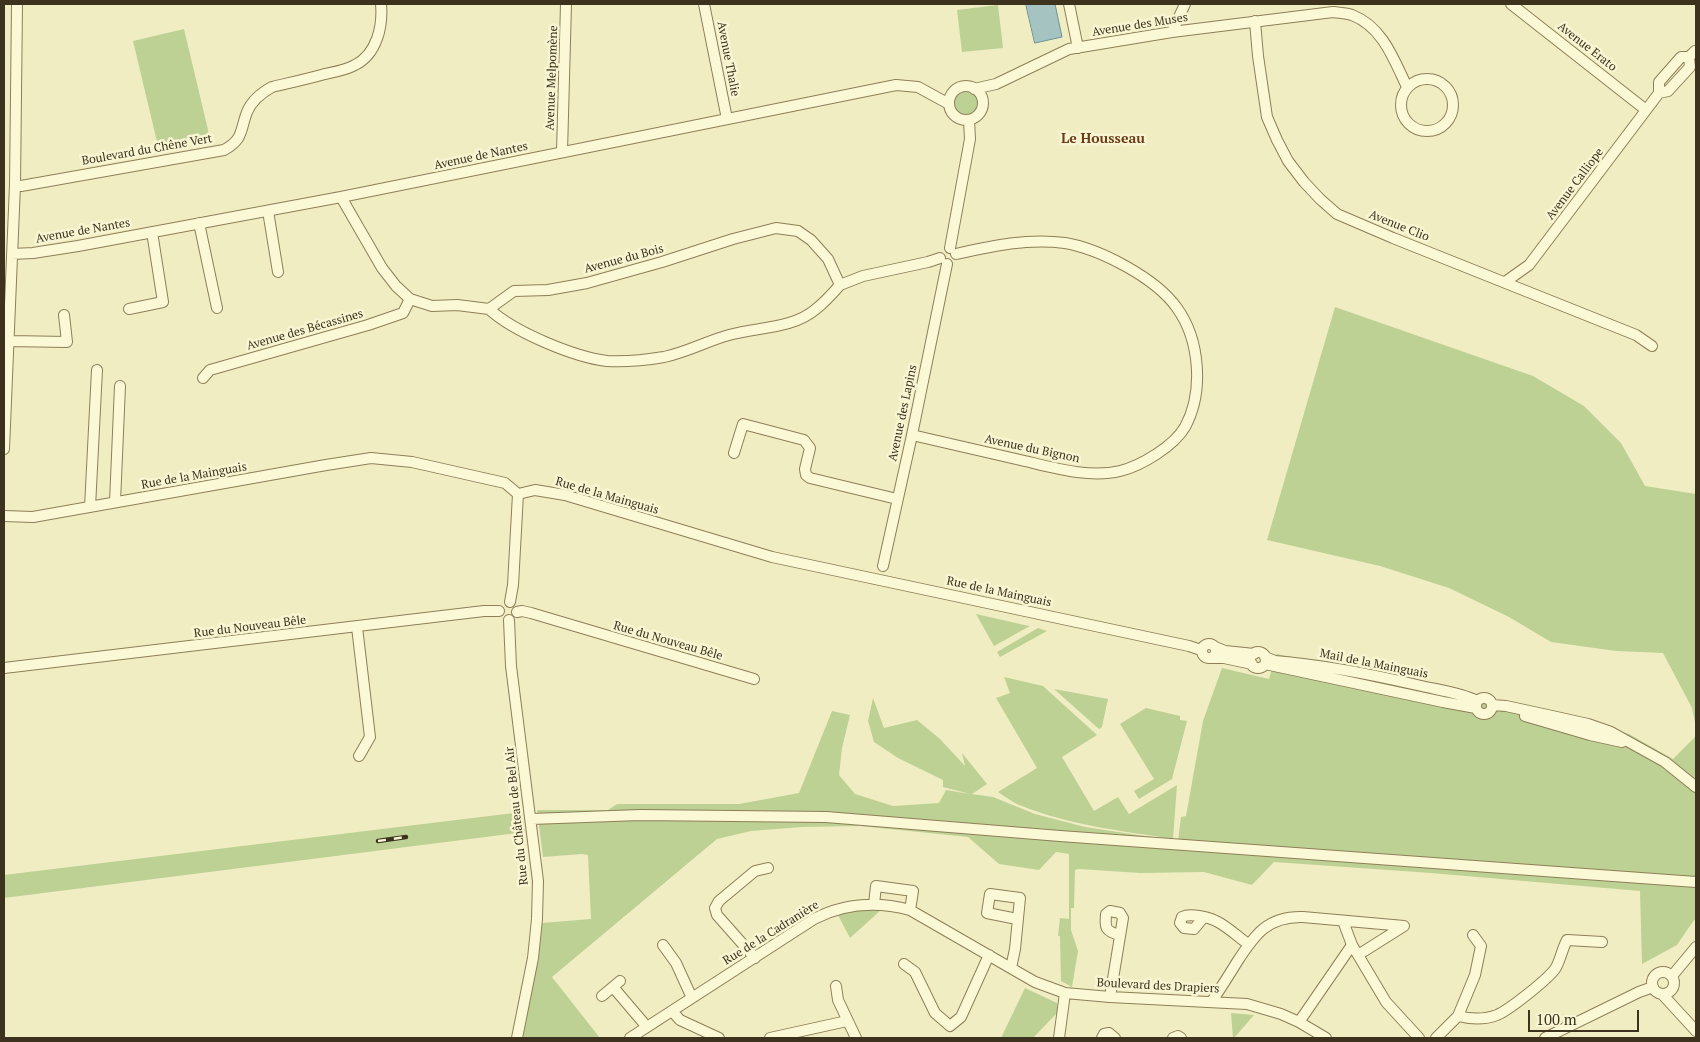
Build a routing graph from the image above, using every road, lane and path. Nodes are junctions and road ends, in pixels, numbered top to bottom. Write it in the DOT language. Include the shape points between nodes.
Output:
graph roads {
  1 [pos="17,4"];
  2 [pos="381,4"];
  3 [pos="566,4"];
  4 [pos="704,4"];
  5 [pos="1069,4"];
  6 [pos="1185,4"];
  7 [pos="1512,4"];
  8 [pos="1255,21"];
  9 [pos="1172,32"];
  10 [pos="1078,48"];
  11 [pos="1692,54"];
  12 [pos="996,84"];
  13 [pos="1407,87"];
  14 [pos="974,88"];
  15 [pos="949,104"];
  16 [pos="983,104"];
  17 [pos="1646,110"];
  18 [pos="727,119"];
  19 [pos="969,120"];
  20 [pos="562,152"];
  21 [pos="15,185"];
  22 [pos="341,197"];
  23 [pos="268,211"];
  24 [pos="199,223"];
  25 [pos="152,232"];
  26 [pos="953,251"];
  27 [pos="12,254"];
  28 [pos="943,261"];
  29 [pos="278,272"];
  30 [pos="1505,282"];
  31 [pos="840,285"];
  32 [pos="410,299"];
  33 [pos="217,308"];
  34 [pos="129,309"];
  35 [pos="489,309"];
  36 [pos="64,315"];
  37 [pos="9,341"];
  38 [pos="1652,346"];
  39 [pos="97,370"];
  40 [pos="202,378"];
  41 [pos="120,386"];
  42 [pos="912,435"];
  43 [pos="4,449"];
  44 [pos="734,453"];
  45 [pos="518,494"];
  46 [pos="897,499"];
  47 [pos="115,502"];
  48 [pos="90,507"];
  49 [pos="4,516"];
  50 [pos="883,566"];
  51 [pos="510,602"];
  52 [pos="499,611"];
  53 [pos="517,612"];
  54 [pos="509,620"];
  55 [pos="357,627"];
  56 [pos="1215,647"];
  57 [pos="1201,650"];
  58 [pos="1212,658"];
  59 [pos="1253,659"];
  60 [pos="4,668"];
  61 [pos="754,679"];
  62 [pos="359,756"];
  63 [pos="1696,787"];
  64 [pos="531,819"];
  65 [pos="768,868"];
  66 [pos="1696,882"];
  67 [pos="874,904"];
  68 [pos="910,910"];
  69 [pos="1203,918"];
  70 [pos="1017,919"];
  71 [pos="1343,921"];
  72 [pos="1118,935"];
  73 [pos="1473,935"];
  74 [pos="1602,942"];
  75 [pos="1248,944"];
  76 [pos="1352,944"];
  77 [pos="664,945"];
  78 [pos="1696,946"];
  79 [pos="989,955"];
  80 [pos="1358,955"];
  81 [pos="754,958"];
  82 [pos="904,964"];
  83 [pos="1011,968"];
  84 [pos="1672,976"];
  85 [pos="836,986"];
  86 [pos="1653,987"];
  87 [pos="1673,988"];
  88 [pos="1066,993"];
  89 [pos="1662,994"];
  90 [pos="602,996"];
  91 [pos="1110,997"];
  92 [pos="692,998"];
  93 [pos="1212,1002"];
  94 [pos="672,1011"];
  95 [pos="1458,1016"];
  96 [pos="847,1021"];
  97 [pos="1299,1022"];
  98 [pos="1696,1024"];
  99 [pos="646,1027"];
  100 [pos="1696,1031"];
  101 [pos="794,1036"];
  102 [pos="518,1038"];
  103 [pos="630,1038"];
  104 [pos="719,1038"];
  105 [pos="770,1038"];
  106 [pos="856,1038"];
  107 [pos="1059,1038"];
  108 [pos="1102,1038"];
  109 [pos="1115,1038"];
  110 [pos="1173,1038"];
  111 [pos="1180,1038"];
  112 [pos="1326,1038"];
  113 [pos="1419,1038"];
  114 [pos="1436,1038"];
  115 [pos="1545,1038"];
  1 -- 21 [label="street"];
  2 -- 21 [label="street, Boulevard du Chêne Vert" via="380,31 375,44 356,65 272,87 261,93 247,111 239,139 224,150"];
  3 -- 20 [label="street, Avenue Melpomène"];
  4 -- 18 [label="street, Avenue Thalie"];
  5 -- 10 [label="street"];
  6 -- 9 [label="street"];
  7 -- 17 [label="street, Avenue Erato"];
  8 -- 9 [label="street, Avenue des Muses"];
  8 -- 13 [label="street, Avenue des Muses" via="1333,12 1352,16 1385,42"];
  8 -- 30 [label="street, Avenue Clio" via="1267,117 1288,162 1320,199 1337,214"];
  9 -- 10 [label="street, Avenue des Muses"];
  10 -- 12 [label="street, Avenue des Muses" via="1068,49"];
  11 -- 17 [label="street, Avenue Calliope" via="1681,57 1659,82 1659,93"];
  12 -- 14 [label="street, Avenue des Muses"];
  12 -- 16 [label="street"];
  13 -- 13 [label="street" via="1400,104 1406,121 1421,131 1439,129 1446,123 1454,108 1445,85 1430,78"];
  14 -- 15 [label="street" via="959,88 952,94"];
  14 -- 16 [label="street" via="981,95"];
  15 -- 18 [label="street, Avenue de Nantes" via="918,87 896,85"];
  15 -- 19 [label="street" via="958,118"];
  16 -- 19 [label="street" via="979,114"];
  17 -- 30 [label="street, Avenue Calliope" via="1529,265"];
  18 -- 20 [label="street, Avenue de Nantes"];
  19 -- 26 [label="street" via="970,139"];
  20 -- 22 [label="street, Avenue de Nantes"];
  21 -- 27 [label="street"];
  22 -- 23 [label="street, Avenue de Nantes"];
  22 -- 32 [label="street" via="382,268"];
  23 -- 24 [label="street, Avenue de Nantes"];
  23 -- 29 [label="street"];
  24 -- 25 [label="street, Avenue de Nantes"];
  24 -- 33 [label="street"];
  25 -- 27 [label="street, Avenue de Nantes"];
  25 -- 34 [label="street" via="163,302"];
  26 -- 28 [label="street" via="942,250"];
  26 -- 42 [label="street, Avenue du Bignon" via="1018,242 1044,242 1065,244 1115,259 1164,292 1178,308 1191,331 1197,385 1185,428 1168,446 1149,459 1120,471 1093,474 1061,469"];
  27 -- 37 [label="street"];
  28 -- 31 [label="street" via="864,276"];
  28 -- 42 [label="street, Avenue des Lapins"];
  30 -- 38 [label="street, Avenue Clio" via="1636,335"];
  31 -- 35 [label="street" via="816,310 797,320 732,334 665,356 628,361 606,361 568,350 522,331"];
  31 -- 35 [label="street, Avenue du Bois" via="828,259 811,240 798,231 776,228 588,283 548,290 514,291"];
  32 -- 35 [label="street" via="432,306"];
  32 -- 40 [label="street, Avenue des Bécassines" via="403,313 210,370"];
  36 -- 37 [label="street" via="68,342"];
  37 -- 43 [label="street"];
  39 -- 48 [label="street"];
  41 -- 47 [label="street"];
  42 -- 46 [label="street, Avenue des Lapins"];
  44 -- 46 [label="street" via="743,424 804,440 810,448 805,469 810,478"];
  45 -- 47 [label="street, Rue de la Mainguais" via="505,483 412,462 371,458"];
  45 -- 51 [label="street"];
  45 -- 57 [label="street, Rue de la Mainguais" via="535,490 565,495 772,557"];
  46 -- 50 [label="street, Avenue des Lapins"];
  47 -- 48 [label="street, Rue de la Mainguais"];
  48 -- 49 [label="street, Rue de la Mainguais" via="33,517"];
  51 -- 52 [label="street" via="502,604"];
  51 -- 53 [label="street"];
  52 -- 54 [label="street" via="503,619"];
  52 -- 55 [label="street, Rue du Nouveau Bêle"];
  53 -- 54 [label="street"];
  53 -- 61 [label="street, Rue du Nouveau Bêle" via="531,613"];
  54 -- 64 [label="street, Rue du Château de Bel Air" via="511,666"];
  55 -- 60 [label="street, Rue du Nouveau Bêle"];
  55 -- 62 [label="street" via="370,737"];
  56 -- 57 [label="street" via="1207,644"];
  56 -- 58 [label="street"];
  56 -- 59 [label="street"];
  57 -- 58 [label="street" via="1205,658"];
  58 -- 59 [label="street"];
  59 -- 63 [label="street, Mail de la Mainguais" via="1260,653 1265,661 1443,702 1485,702 1588,724 1611,732 1665,762"];
  64 -- 66 [label="street" via="640,815 826,817"];
  64 -- 102 [label="street, Rue du Château de Bel Air" via="538,881 537,919"];
  65 -- 81 [label="street" via="755,871 715,908 717,915"];
  67 -- 68 [label="street, Rue de la Cadranière"];
  67 -- 68 [label="street" via="876,886 913,891"];
  67 -- 81 [label="street, Rue de la Cadranière" via="851,905 823,914"];
  68 -- 79 [label="street, Rue de la Cadranière"];
  69 -- 75 [label="street" via="1216,921"];
  70 -- 83 [label="street"];
  71 -- 75 [label="street" via="1289,917 1266,926"];
  71 -- 76 [label="street"];
  71 -- 80 [label="street" via="1404,926"];
  72 -- 91 [label="street"];
  73 -- 95 [label="street" via="1481,946"];
  74 -- 95 [label="street" via="1567,940 1556,967 1545,980 1497,1015 1471,1019"];
  75 -- 93 [label="street"];
  76 -- 80 [label="street"];
  76 -- 97 [label="street"];
  77 -- 92 [label="street"];
  78 -- 84 [label="street"];
  79 -- 82 [label="street" via="961,1016 950,1026 935,1013 915,972"];
  79 -- 83 [label="street, Boulevard des Drapiers"];
  80 -- 113 [label="street" via="1386,1002"];
  81 -- 92 [label="street, Rue de la Cadranière"];
  83 -- 88 [label="street, Boulevard des Drapiers"];
  84 -- 86 [label="street" via="1658,974 1653,979"];
  84 -- 87 [label="street"];
  85 -- 96 [label="street"];
  86 -- 89 [label="street"];
  86 -- 115 [label="street"];
  87 -- 89 [label="street"];
  87 -- 98 [label="street" via="1679,1008"];
  88 -- 91 [label="street, Boulevard des Drapiers"];
  88 -- 107 [label="street"];
  89 -- 100 [label="street"];
  90 -- 99 [label="street" via="617,984"];
  91 -- 93 [label="street, Boulevard des Drapiers"];
  92 -- 94 [label="street, Rue de la Cadranière"];
  93 -- 97 [label="street, Boulevard des Drapiers" via="1265,1008"];
  94 -- 99 [label="street, Rue de la Cadranière"];
  94 -- 104 [label="street" via="680,1020"];
  95 -- 114 [label="street"];
  96 -- 101 [label="street"];
  96 -- 106 [label="street"];
  97 -- 112 [label="street, Boulevard des Drapiers"];
  99 -- 103 [label="street, Rue de la Cadranière"];
  101 -- 105 [label="street"];
  108 -- 109 [label="street" via="1104,1034"];
  110 -- 111 [label="street"];
}
